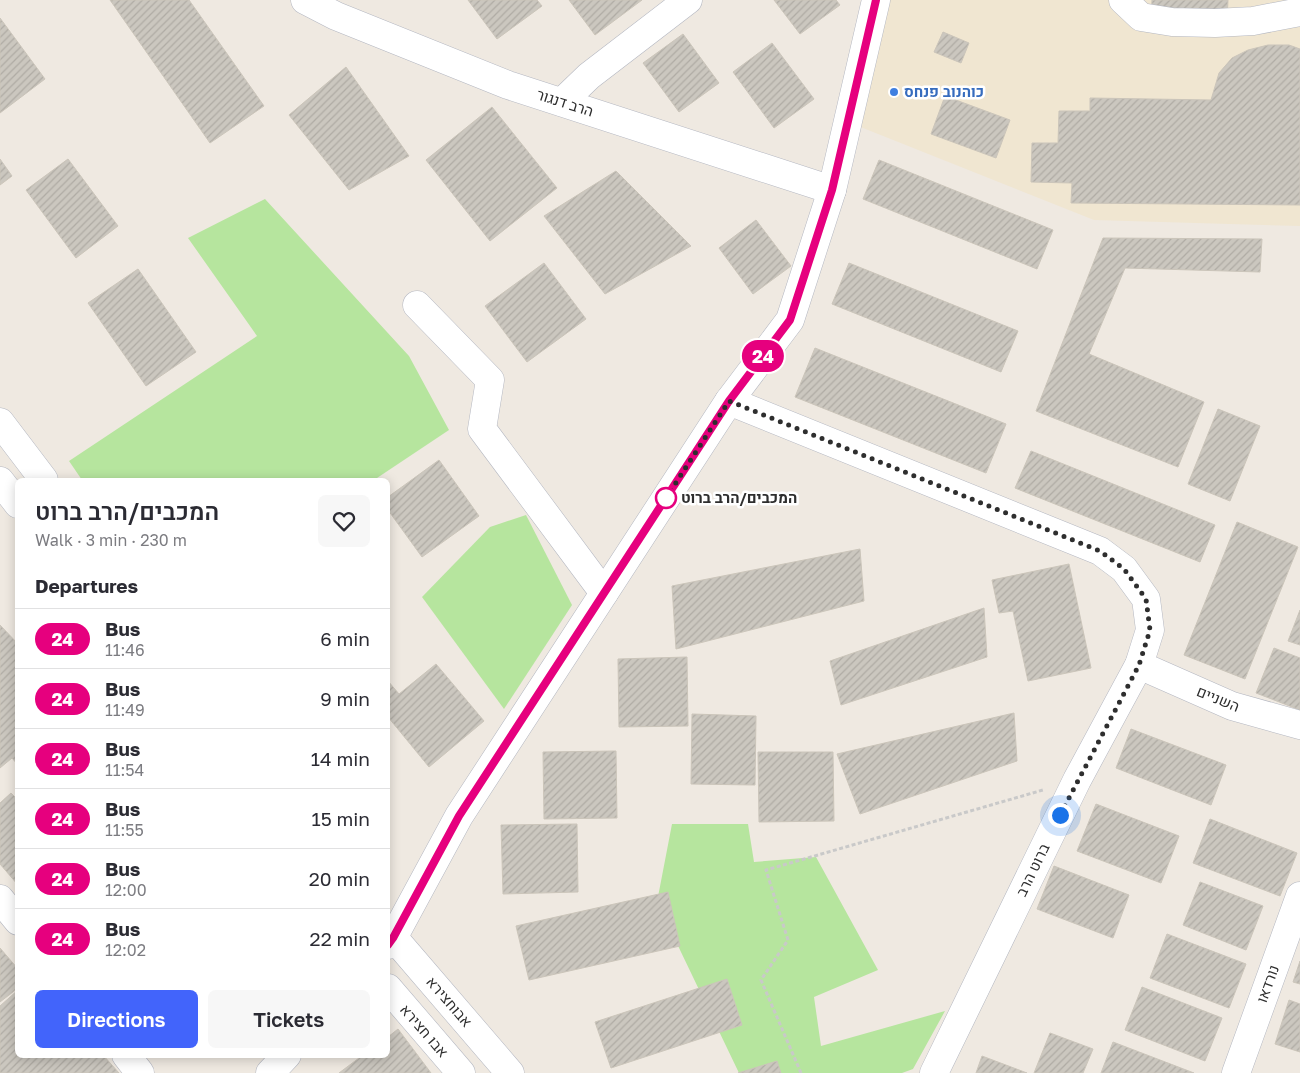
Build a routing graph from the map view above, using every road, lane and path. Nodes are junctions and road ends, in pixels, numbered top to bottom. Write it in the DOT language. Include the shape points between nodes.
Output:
graph roads {
  1 [pos="305,0"];
  2 [pos="688,0"];
  3 [pos="876,0"];
  4 [pos="1123,0"];
  5 [pos="1300,12"];
  6 [pos="562,102"];
  7 [pos="832,190"];
  8 [pos="417,305"];
  9 [pos="729,401"];
  10 [pos="0,422"];
  11 [pos="42,478"];
  12 [pos="0,481"];
  13 [pos="15,500"];
  14 [pos="604,592"];
  15 [pos="1139,665"];
  16 [pos="1300,725"];
  17 [pos="1077,780"];
  18 [pos="1300,896"];
  19 [pos="0,899"];
  20 [pos="15,917"];
  21 [pos="390,936"];
  22 [pos="390,939"];
  23 [pos="390,990"];
  24 [pos="128,1058"];
  25 [pos="284,1058"];
  26 [pos="140,1073"];
  27 [pos="270,1073"];
  28 [pos="461,1073"];
  29 [pos="510,1073"];
  30 [pos="801,1073"];
  31 [pos="934,1073"];
  32 [pos="1236,1073"];
  1 -- 6 [label="street, הרב דנגור" via="336,16 508,85"];
  2 -- 6 [label="street" via="589,76"];
  3 -- 7 [label="street"];
  4 -- 5 [label="street" via="1141,17 1172,22 1253,21"];
  6 -- 7 [label="street, הרב דנגור"];
  7 -- 9 [label="street" via="790,320"];
  8 -- 14 [label="street" via="490,380 482,430"];
  9 -- 14 [label="street"];
  9 -- 15 [label="street, ברוט הרב" via="1100,551 1124,569 1146,599 1150,630"];
  10 -- 11 [label="street"];
  12 -- 13 [label="street"];
  14 -- 21 [label="street" via="459,816"];
  15 -- 16 [label="street, השניים" via="1232,706"];
  15 -- 17 [label="street, ברוט הרב"];
  17 -- 30 [label="path" via="766,870 788,940 761,980"];
  17 -- 31 [label="street, ברוט הרב"];
  18 -- 32 [label="street, נורדאו"];
  19 -- 20 [label="street"];
  22 -- 29 [label="street, אבוחצירא"];
  23 -- 28 [label="street, אבו חצירא"];
  24 -- 26 [label="street"];
  25 -- 27 [label="street"];
}
